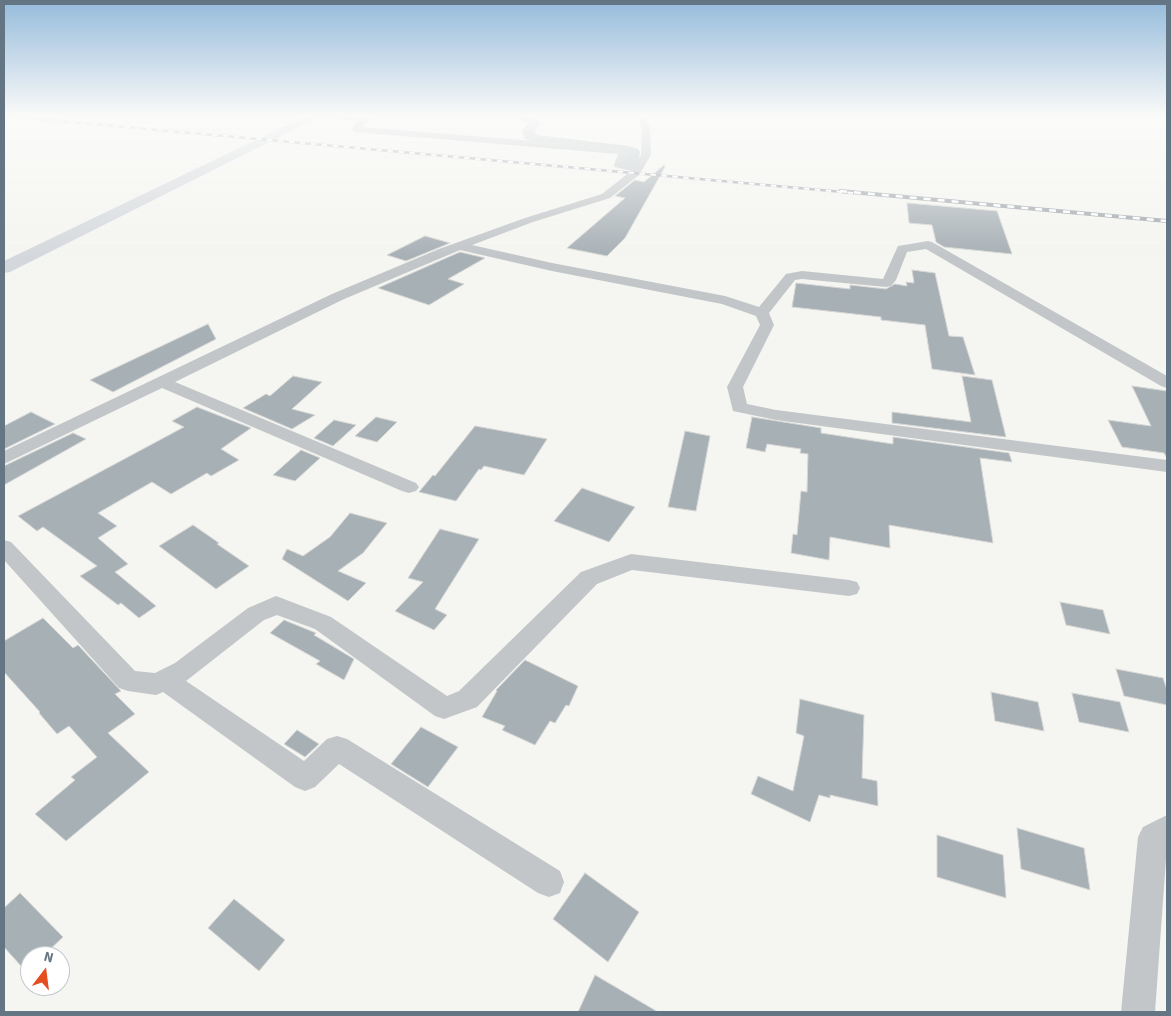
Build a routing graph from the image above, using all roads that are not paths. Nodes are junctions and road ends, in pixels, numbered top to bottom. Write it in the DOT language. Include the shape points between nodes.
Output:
graph roads {
  1 [pos="201,162"];
  2 [pos="221,162"];
  3 [pos="620,162"];
  4 [pos="641,162"];
  5 [pos="637,169"];
  6 [pos="459,246"];
  7 [pos="4,257"];
  8 [pos="4,268"];
  9 [pos="762,313"];
  10 [pos="161,382"];
  11 [pos="1167,383"];
  12 [pos="4,458"];
  13 [pos="1167,466"];
  14 [pos="409,487"];
  15 [pos="4,547"];
  16 [pos="849,588"];
  17 [pos="165,680"];
  18 [pos="1167,829"];
  19 [pos="549,882"];
  20 [pos="1138,1012"];
  1 -- 7 [label="main road"];
  2 -- 8 [label="main road"];
  3 -- 5 [label="street" via="619,165"];
  4 -- 5 [label="street"];
  5 -- 6 [label="street" via="606,196"];
  6 -- 9 [label="street" via="725,300"];
  6 -- 10 [label="street" via="336,297"];
  9 -- 11 [label="street" via="791,277 802,275 886,283 902,249 928,245"];
  9 -- 13 [label="street" via="767,325 735,387 739,407 776,415"];
  10 -- 12 [label="street"];
  10 -- 14 [label="street"];
  15 -- 17 [label="street" via="128,681 156,684"];
  16 -- 17 [label="street" via="631,562 589,578 468,699 444,708 323,623 276,605 256,614 184,670"];
  17 -- 19 [label="street" via="305,778 337,748"];
  18 -- 20 [label="street" via="1153,837"];
}
